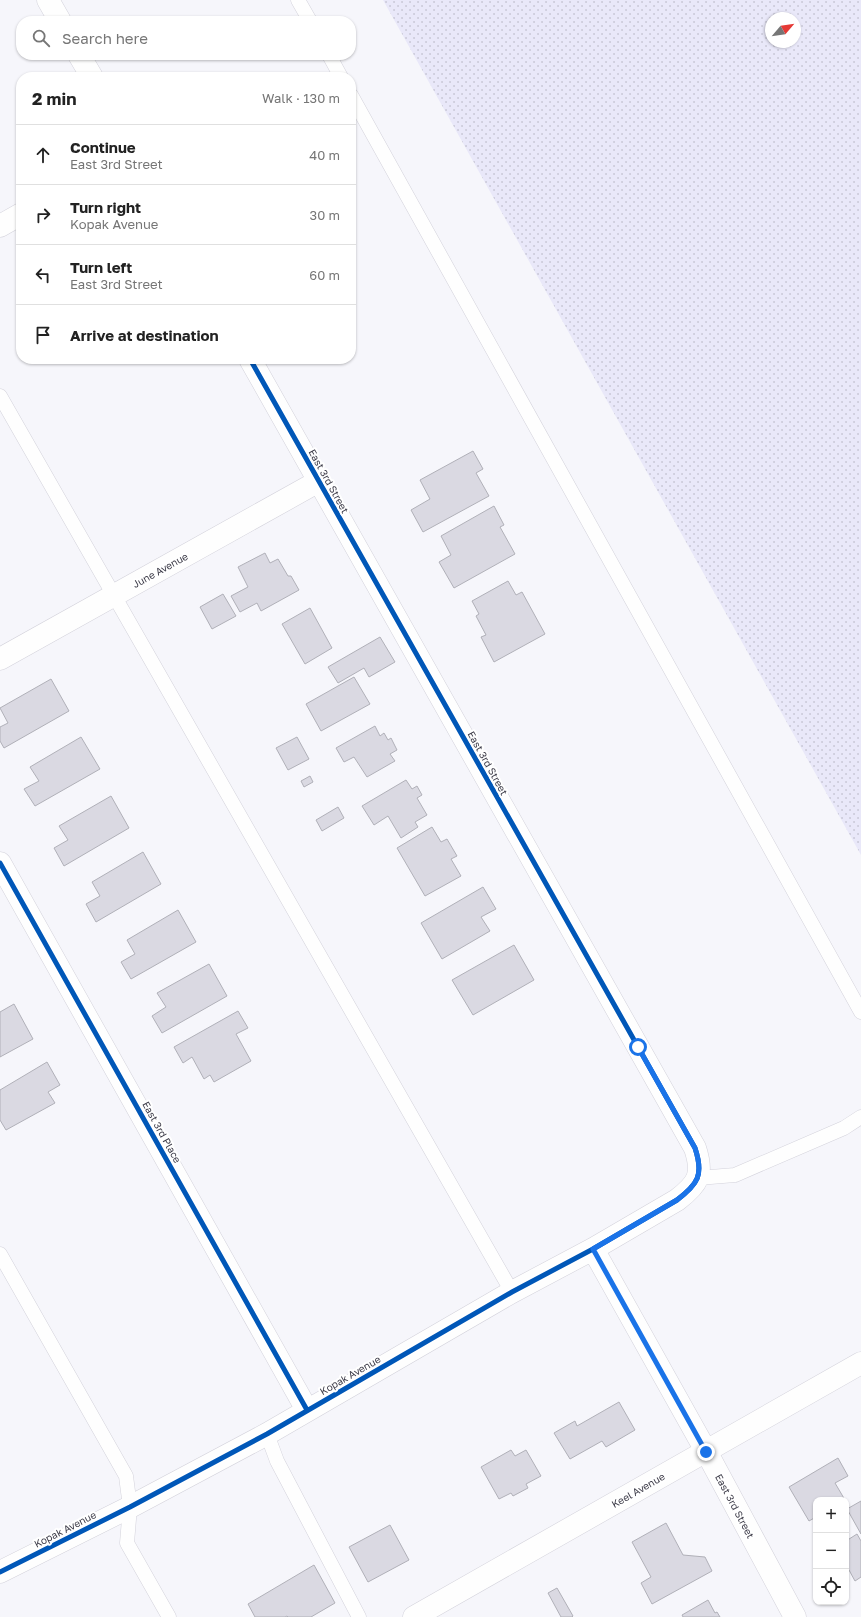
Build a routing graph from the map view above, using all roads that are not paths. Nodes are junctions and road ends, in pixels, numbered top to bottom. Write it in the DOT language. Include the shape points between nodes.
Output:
graph roads {
  1 [pos="48,0"];
  2 [pos="298,0"];
  3 [pos="57,16"];
  4 [pos="307,16"];
  5 [pos="82,60"];
  6 [pos="332,60"];
  7 [pos="89,72"];
  8 [pos="338,72"];
  9 [pos="356,104"];
  10 [pos="16,217"];
  11 [pos="0,226"];
  12 [pos="253,364"];
  13 [pos="0,396"];
  14 [pos="319,481"];
  15 [pos="113,596"];
  16 [pos="0,659"];
  17 [pos="0,863"];
  18 [pos="861,1012"];
  19 [pos="861,1117"];
  20 [pos="698,1178"];
  21 [pos="593,1249"];
  22 [pos="0,1254"];
  23 [pos="512,1292"];
  24 [pos="861,1363"];
  25 [pos="307,1410"];
  26 [pos="267,1434"];
  27 [pos="706,1452"];
  28 [pos="130,1507"];
  29 [pos="0,1572"];
  30 [pos="169,1617"];
  31 [pos="359,1617"];
  32 [pos="414,1617"];
  33 [pos="795,1617"];
  1 -- 3 [label="street"];
  2 -- 4 [label="lane"];
  5 -- 7 [label="street"];
  6 -- 8 [label="lane"];
  9 -- 18 [label="lane"];
  10 -- 11 [label="street"];
  12 -- 14 [label="street, East 3rd Street"];
  13 -- 15 [label="lane"];
  14 -- 15 [label="street, June Avenue"];
  14 -- 20 [label="street, East 3rd Street" via="695,1148 700,1163"];
  15 -- 16 [label="street, June Avenue"];
  15 -- 23 [label="lane"];
  17 -- 25 [label="street, East 3rd Place"];
  19 -- 20 [label="lane" via="844,1128 734,1175"];
  20 -- 21 [label="street, Kopak Avenue" via="689,1191 677,1200"];
  21 -- 23 [label="street, Kopak Avenue"];
  21 -- 27 [label="street, East 3rd Street"];
  22 -- 28 [label="lane" via="126,1476"];
  23 -- 25 [label="street, Kopak Avenue"];
  24 -- 27 [label="street, Keel Avenue"];
  25 -- 26 [label="street, Kopak Avenue"];
  26 -- 28 [label="street, Kopak Avenue"];
  26 -- 31 [label="lane" via="277,1461"];
  27 -- 32 [label="street, Keel Avenue"];
  27 -- 33 [label="street, East 3rd Street"];
  28 -- 29 [label="street, Kopak Avenue"];
  28 -- 30 [label="lane" via="127,1543"];
}
